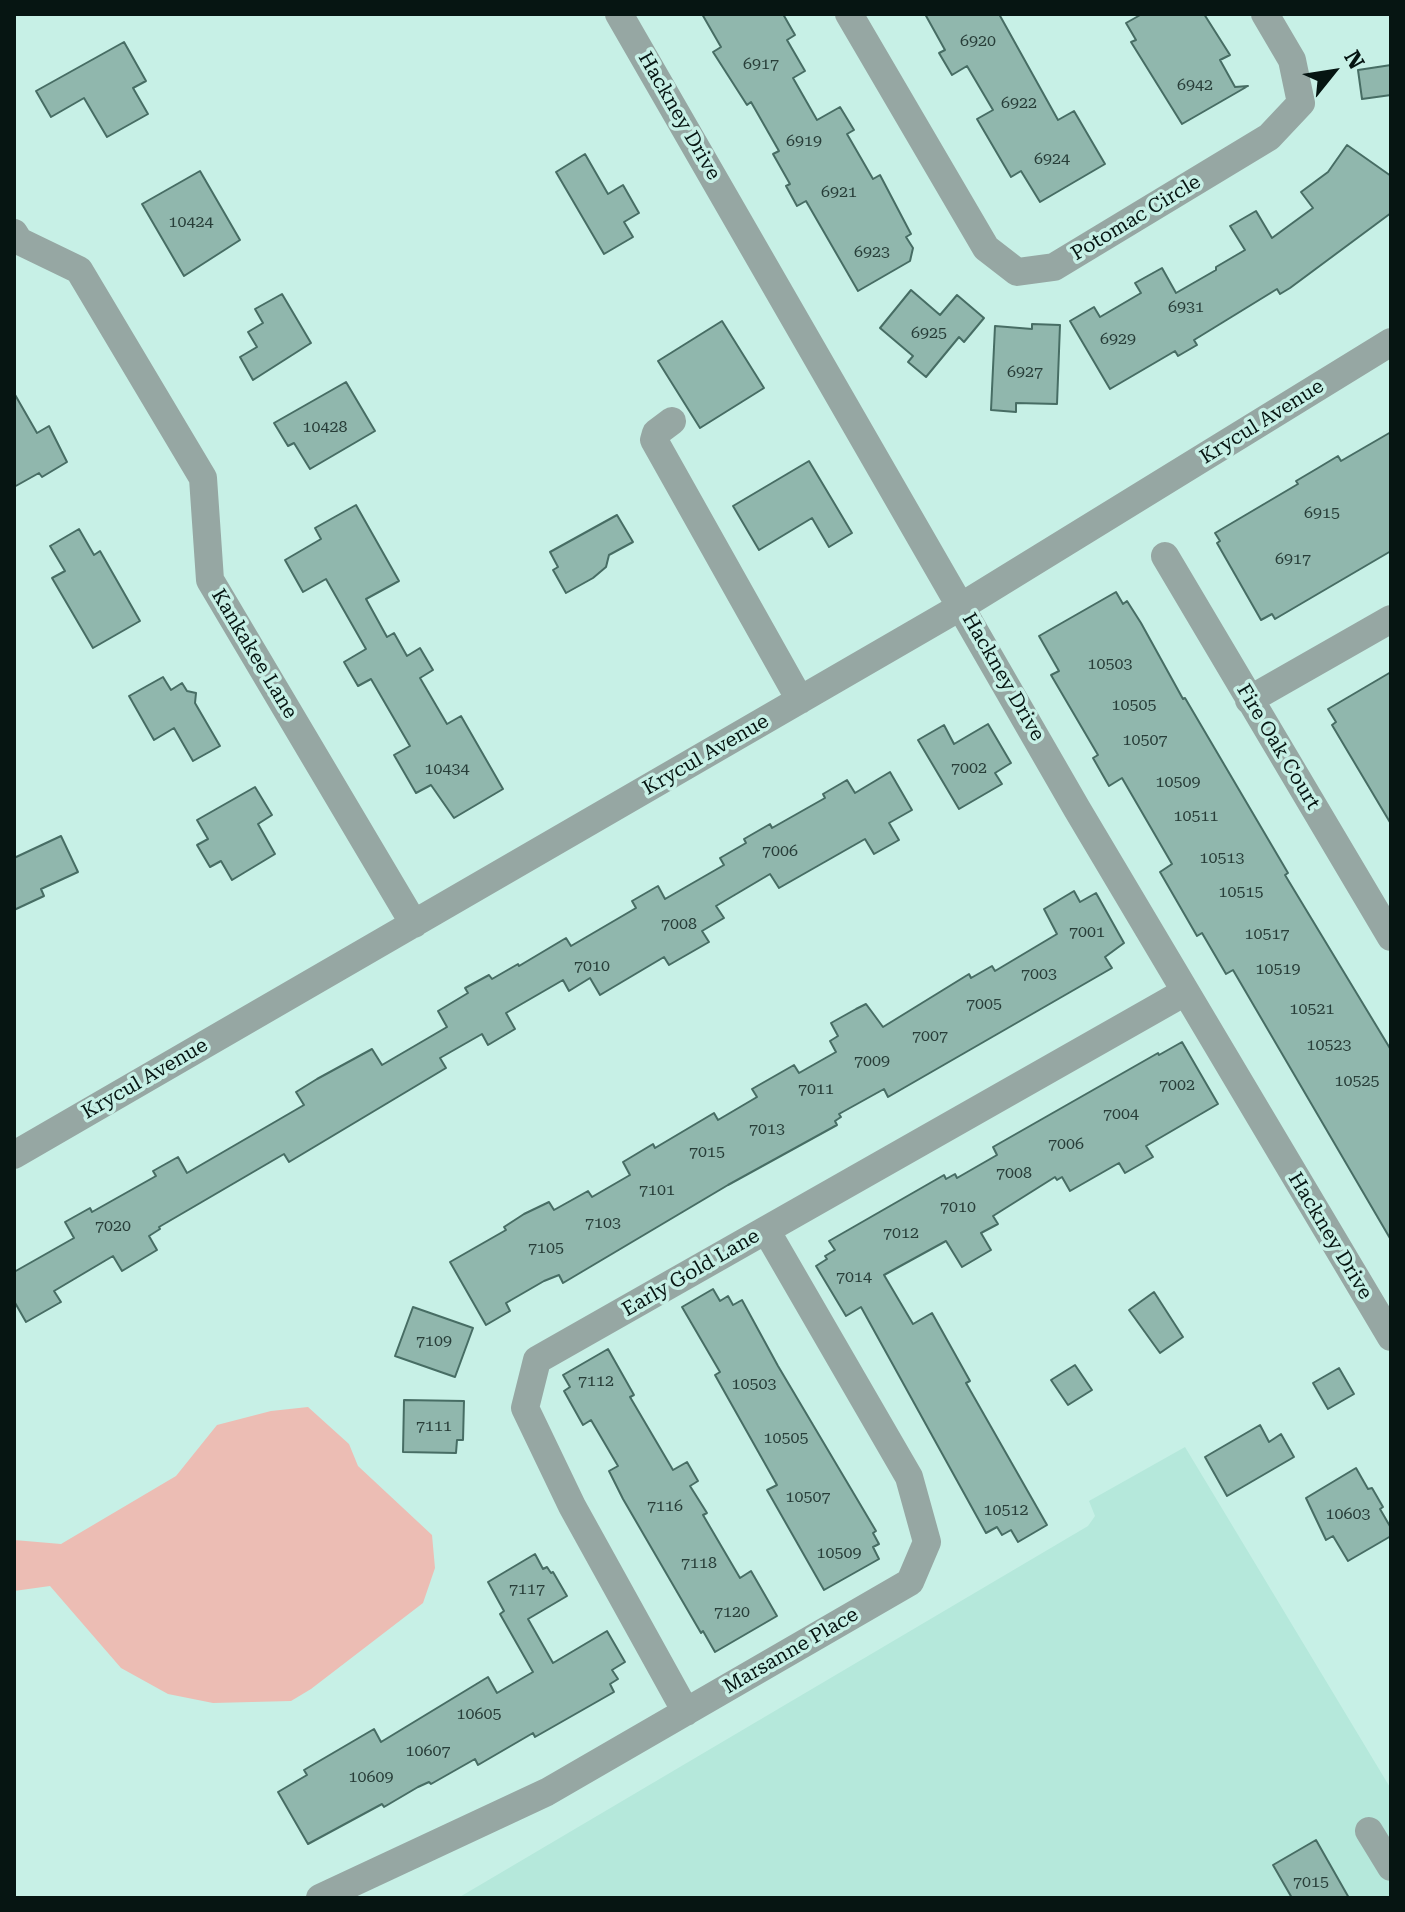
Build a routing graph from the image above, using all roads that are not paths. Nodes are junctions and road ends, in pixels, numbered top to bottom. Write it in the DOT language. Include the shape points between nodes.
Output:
graph roads {
  1 [pos="619,14"];
  2 [pos="849,14"];
  3 [pos="1265,14"];
  4 [pos="14,233"];
  5 [pos="1391,342"];
  6 [pos="672,421"];
  7 [pos="1165,556"];
  8 [pos="962,606"];
  9 [pos="1391,619"];
  10 [pos="800,700"];
  11 [pos="1249,700"];
  12 [pos="414,924"];
  13 [pos="1391,937"];
  14 [pos="1185,992"];
  15 [pos="14,1155"];
  16 [pos="766,1230"];
  17 [pos="1391,1337"];
  18 [pos="686,1712"];
  19 [pos="1369,1831"];
  20 [pos="1391,1867"];
  21 [pos="320,1898"];
  1 -- 8 [label="street, Hackney Drive"];
  2 -- 3 [label="street, Potomac Circle" via="986,248 1017,272 1054,267 1269,137 1301,103 1292,60"];
  4 -- 12 [label="street, Kankakee Lane" via="19,241 79,270 203,478 210,580"];
  5 -- 8 [label="street, Krycul Avenue"];
  6 -- 10 [label="street" via="654,440"];
  7 -- 11 [label="street, Fire Oak Court"];
  8 -- 10 [label="street, Krycul Avenue"];
  8 -- 14 [label="street, Hackney Drive"];
  9 -- 11 [label="street"];
  10 -- 12 [label="street, Krycul Avenue"];
  11 -- 13 [label="street, Fire Oak Court"];
  12 -- 15 [label="street, Krycul Avenue"];
  14 -- 16 [label="street, Early Gold Lane"];
  14 -- 17 [label="street, Hackney Drive"];
  16 -- 18 [label="street, Marsanne Place" via="909,1477 927,1542 910,1582"];
  16 -- 18 [label="street, Early Gold Lane" via="537,1360 525,1408 572,1506"];
  18 -- 21 [label="street, Marsanne Place" via="547,1792"];
  19 -- 20 [label="street"];
}
